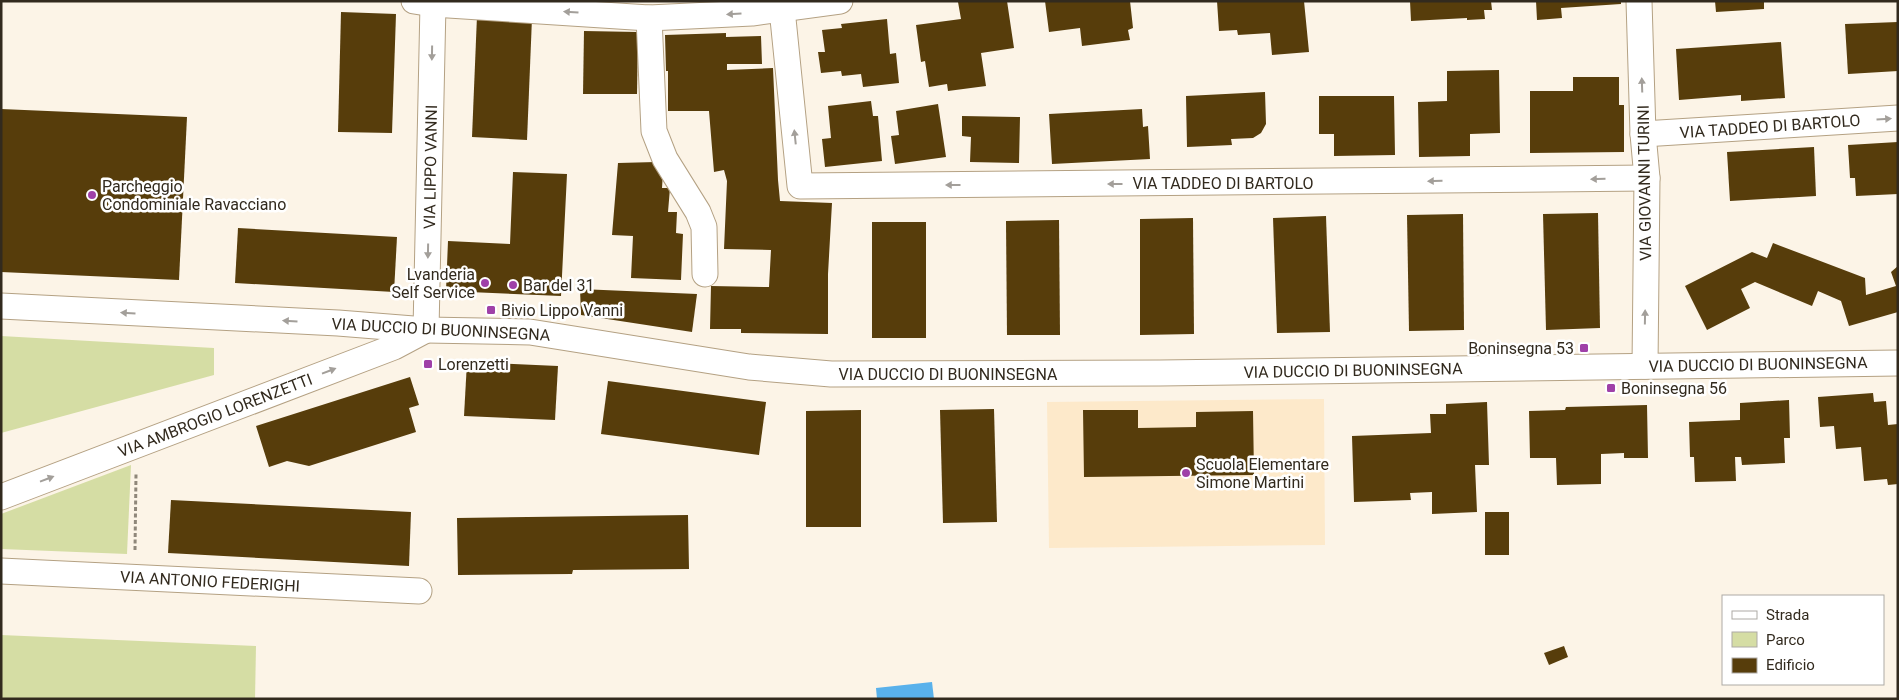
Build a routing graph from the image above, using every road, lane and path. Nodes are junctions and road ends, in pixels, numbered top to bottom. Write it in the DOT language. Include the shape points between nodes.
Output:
graph roads {
  1 [pos="840,1"];
  2 [pos="1639,1"];
  3 [pos="424,3"];
  4 [pos="782,9"];
  5 [pos="649,18"];
  6 [pos="1898,118"];
  7 [pos="1643,134"];
  8 [pos="1647,178"];
  9 [pos="705,274"];
  10 [pos="1,306"];
  11 [pos="426,330"];
  12 [pos="1898,363"];
  13 [pos="1645,366"];
  14 [pos="136,468"];
  15 [pos="1,497"];
  16 [pos="1,571"];
  17 [pos="134,578"];
  18 [pos="419,591"];
  1 -- 4 [label="street"];
  7 -- 2 [label="street, VIA GIOVANNI TURINI, one-way"];
  5 -- 3 [label="street, one-way"];
  3 -- 11 [label="street, VIA LIPPO VANNI, one-way"];
  4 -- 5 [label="street, one-way"];
  8 -- 4 [label="street, VIA TADDEO DI BARTOLO, one-way" via="800,186"];
  5 -- 9 [label="street" via="654,131 665,160 704,227"];
  7 -- 6 [label="street, VIA TADDEO DI BARTOLO, one-way"];
  7 -- 8 [label="street, VIA GIOVANNI TURINI"];
  13 -- 8 [label="street, VIA GIOVANNI TURINI, one-way"];
  11 -- 10 [label="street, VIA DUCCIO DI BUONINSEGNA, one-way"];
  11 -- 13 [label="street, VIA DUCCIO DI BUONINSEGNA" via="530,332 749,367 831,374"];
  15 -- 11 [label="street, VIA AMBROGIO LORENZETTI, one-way" via="394,347"];
  12 -- 13 [label="street, VIA DUCCIO DI BUONINSEGNA"];
  14 -- 17 [label="path"];
  16 -- 17 [label="street, VIA ANTONIO FEDERIGHI"];
  17 -- 18 [label="street, VIA ANTONIO FEDERIGHI"];
}
